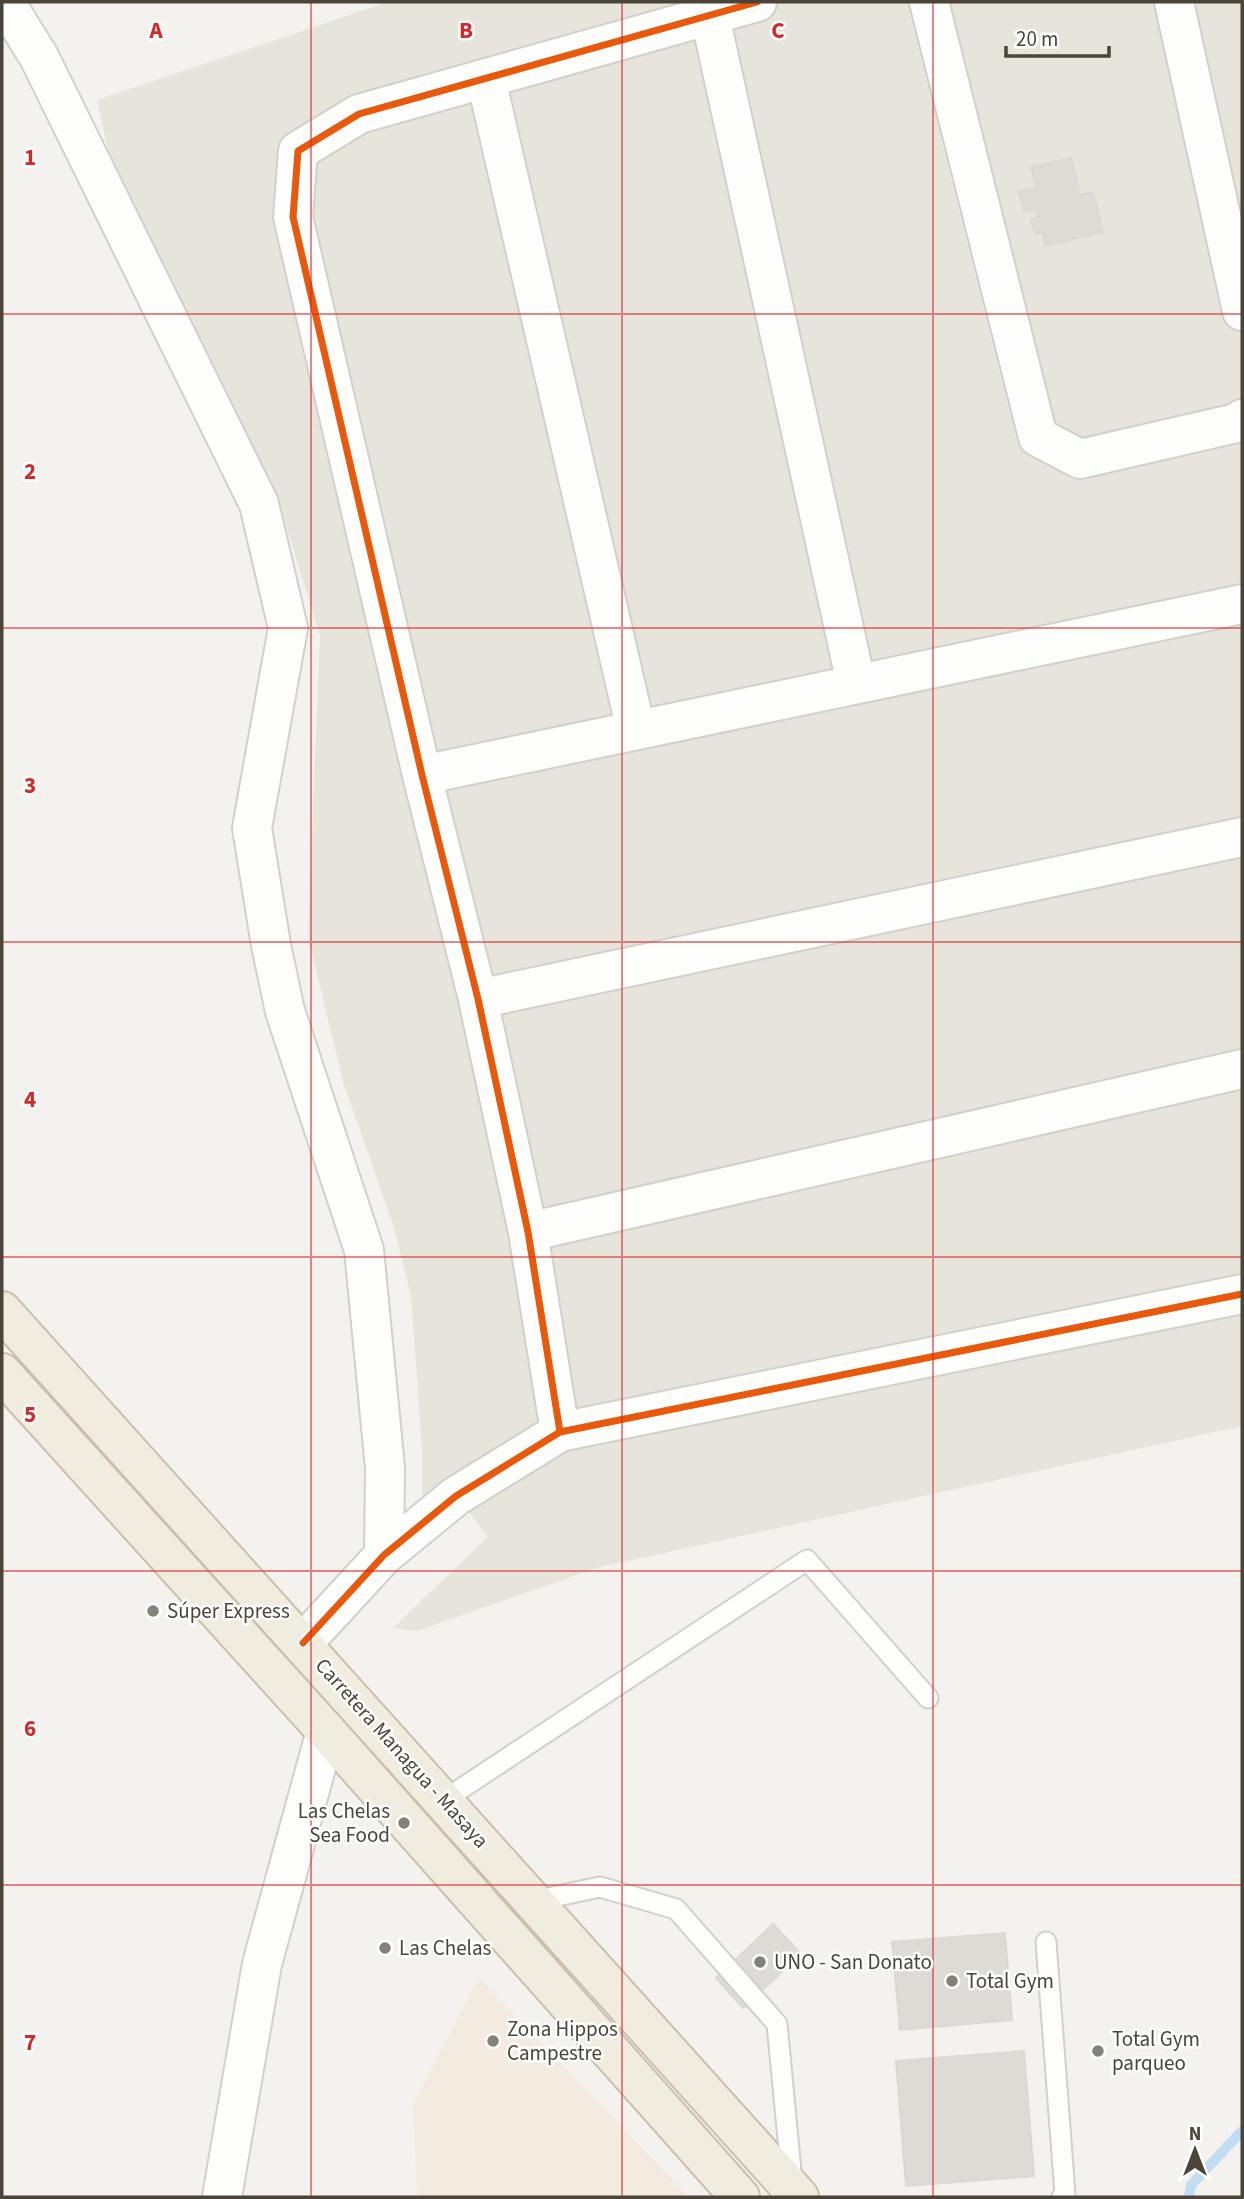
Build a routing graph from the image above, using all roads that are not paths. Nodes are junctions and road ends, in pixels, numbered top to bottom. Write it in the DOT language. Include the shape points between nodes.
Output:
graph roads {
  1 [pos="5,2"];
  2 [pos="757,2"];
  3 [pos="929,2"];
  4 [pos="1174,2"];
  5 [pos="710,16"];
  6 [pos="486,79"];
  7 [pos="1242,311"];
  8 [pos="1242,419"];
  9 [pos="1242,604"];
  10 [pos="856,684"];
  11 [pos="636,730"];
  12 [pos="422,775"];
  13 [pos="1242,837"];
  14 [pos="478,999"];
  15 [pos="1242,1069"];
  16 [pos="528,1232"];
  17 [pos="1242,1294"];
  18 [pos="2,1311"];
  19 [pos="2,1373"];
  20 [pos="560,1432"];
  21 [pos="384,1555"];
  22 [pos="303,1643"];
  23 [pos="928,1698"];
  24 [pos="326,1731"];
  25 [pos="444,1800"];
  26 [pos="534,1901"];
  27 [pos="1046,1942"];
  28 [pos="796,2193"];
  29 [pos="222,2197"];
  30 [pos="740,2197"];
  31 [pos="1062,2197"];
  1 -- 21 [label="street" via="39,57 259,504 288,628 252,828 285,1011 364,1250 385,1468"];
  2 -- 5 [label="street"];
  3 -- 8 [label="street" via="1038,437 1080,459"];
  4 -- 7 [label="street"];
  5 -- 6 [label="street"];
  5 -- 10 [label="street"];
  6 -- 11 [label="street"];
  6 -- 12 [label="street" via="359,114 298,151 293,218"];
  9 -- 10 [label="street"];
  10 -- 11 [label="street"];
  11 -- 12 [label="street"];
  12 -- 14 [label="street"];
  13 -- 14 [label="street"];
  14 -- 16 [label="street"];
  15 -- 16 [label="street"];
  16 -- 20 [label="street"];
  17 -- 20 [label="street"];
  18 -- 22 [label="highway, Carretera Managua - Masaya"];
  19 -- 24 [label="highway, Carretera Managua - Masaya"];
  20 -- 21 [label="street" via="456,1496"];
  21 -- 22 [label="street"];
  22 -- 25 [label="highway, Carretera Managua - Masaya"];
  23 -- 25 [label="lane" via="807,1560"];
  24 -- 29 [label="street" via="262,1964"];
  24 -- 30 [label="highway, Carretera Managua - Masaya"];
  25 -- 26 [label="highway, Carretera Managua - Masaya"];
  26 -- 28 [label="highway, Carretera Managua - Masaya"];
  26 -- 28 [label="lane" via="600,1887 676,1909 685,1919 777,2024"];
  27 -- 31 [label="lane"];
}
